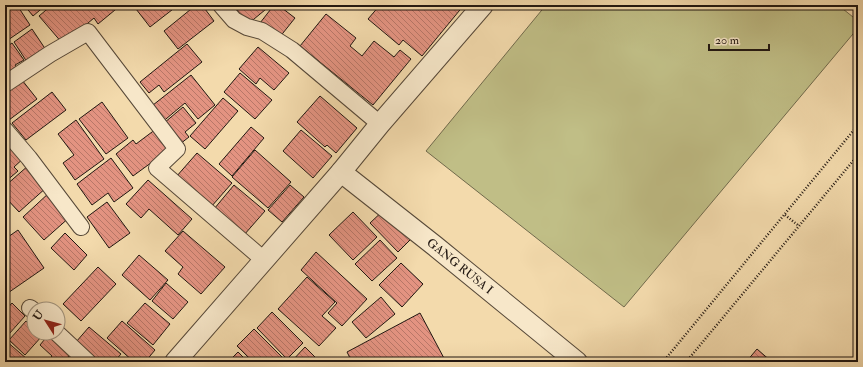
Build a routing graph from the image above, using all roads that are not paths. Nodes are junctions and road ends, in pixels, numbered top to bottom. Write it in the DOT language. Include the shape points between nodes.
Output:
graph roads {
  1 [pos="221,5"];
  2 [pos="483,5"];
  3 [pos="5,84"];
  4 [pos="380,124"];
  5 [pos="5,130"];
  6 [pos="341,172"];
  7 [pos="81,227"];
  8 [pos="264,260"];
  9 [pos="66,341"];
  10 [pos="88,362"];
  11 [pos="175,362"];
  12 [pos="577,362"];
  1 -- 4 [label="street" via="234,20 262,31 292,50"];
  2 -- 4 [label="street"];
  3 -- 8 [label="street" via="88,32 177,149 157,168"];
  4 -- 6 [label="street"];
  5 -- 7 [label="street"];
  6 -- 8 [label="street"];
  6 -- 12 [label="street, GANG RUSA I"];
  8 -- 11 [label="street"];
  9 -- 10 [label="street"];
}
